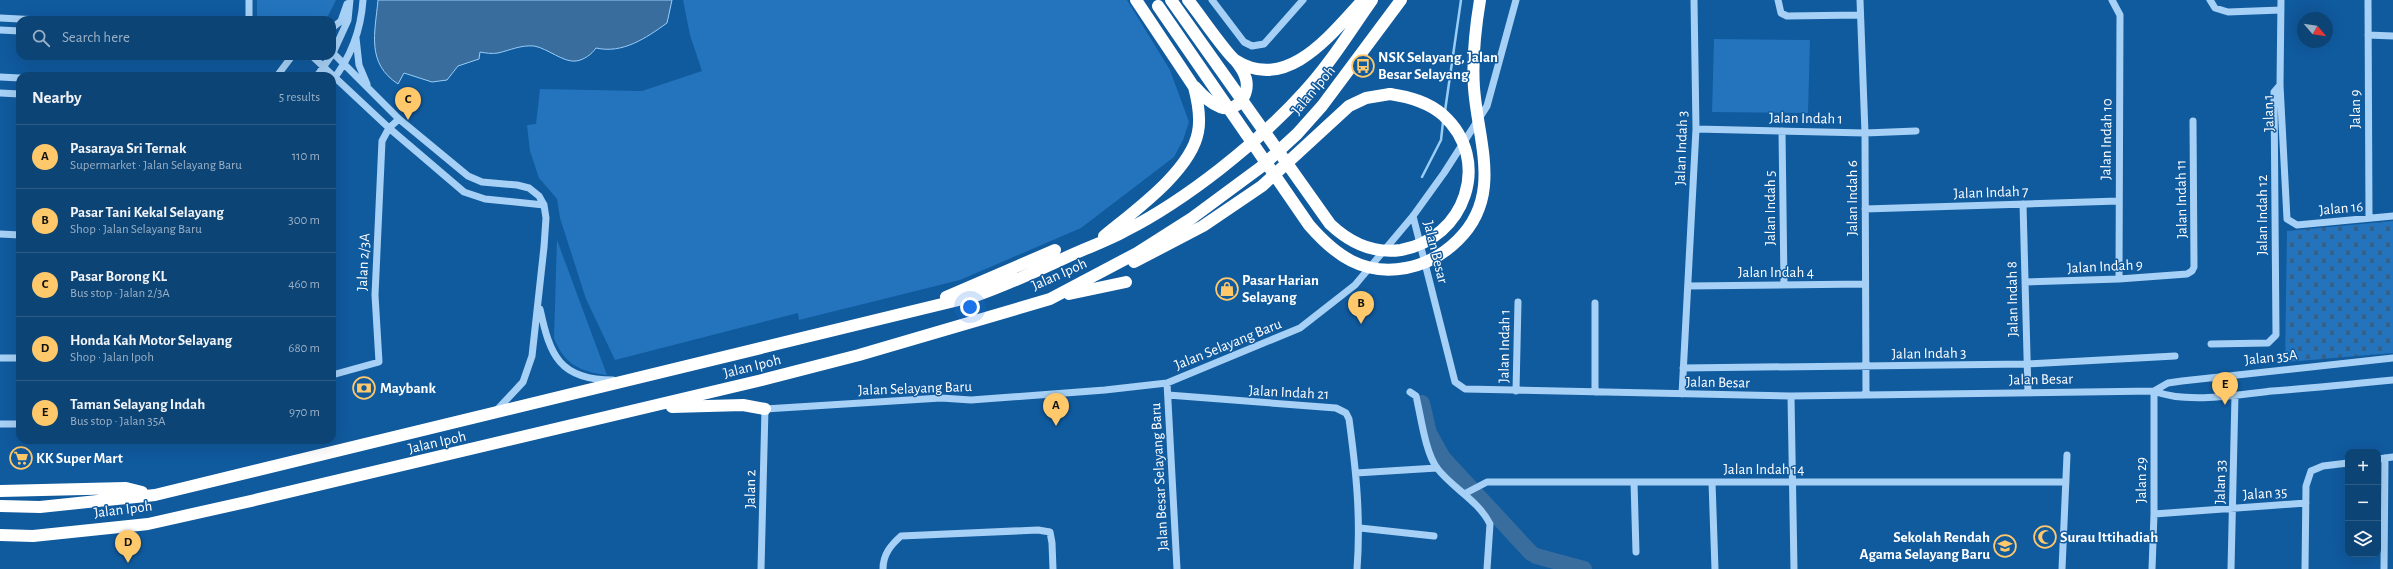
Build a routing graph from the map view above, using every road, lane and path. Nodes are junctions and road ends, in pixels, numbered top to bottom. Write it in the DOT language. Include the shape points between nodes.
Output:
graph roads {
  1 [pos="249,0"];
  2 [pos="350,0"];
  3 [pos="363,0"];
  4 [pos="1136,0"];
  5 [pos="1171,0"];
  6 [pos="1188,0"];
  7 [pos="1212,0"];
  8 [pos="1303,0"];
  9 [pos="1363,0"];
  10 [pos="1372,0"];
  11 [pos="1401,0"];
  12 [pos="1480,0"];
  13 [pos="1516,0"];
  14 [pos="1694,0"];
  15 [pos="1778,0"];
  16 [pos="1860,0"];
  17 [pos="2112,0"];
  18 [pos="2210,0"];
  19 [pos="2281,0"];
  20 [pos="2368,0"];
  21 [pos="1155,3"];
  22 [pos="2281,10"];
  23 [pos="1860,15"];
  24 [pos="249,16"];
  25 [pos="0,18"];
  26 [pos="16,19"];
  27 [pos="336,25"];
  28 [pos="0,30"];
  29 [pos="16,31"];
  30 [pos="2368,35"];
  31 [pos="2393,36"];
  32 [pos="356,38"];
  33 [pos="336,46"];
  34 [pos="336,57"];
  35 [pos="1234,59"];
  36 [pos="289,60"];
  37 [pos="317,60"];
  38 [pos="328,60"];
  39 [pos="344,64"];
  40 [pos="324,65"];
  41 [pos="280,72"];
  42 [pos="320,72"];
  43 [pos="328,72"];
  44 [pos="336,75"];
  45 [pos="0,77"];
  46 [pos="16,78"];
  47 [pos="336,82"];
  48 [pos="2280,85"];
  49 [pos="1194,87"];
  50 [pos="0,93"];
  51 [pos="16,94"];
  52 [pos="374,94"];
  53 [pos="398,119"];
  54 [pos="2193,120"];
  55 [pos="389,128"];
  56 [pos="1696,129"];
  57 [pos="1782,131"];
  58 [pos="1916,131"];
  59 [pos="1865,133"];
  60 [pos="2118,201"];
  61 [pos="2023,204"];
  62 [pos="544,205"];
  63 [pos="1865,209"];
  64 [pos="1414,216"];
  65 [pos="2393,216"];
  66 [pos="2369,218"];
  67 [pos="2292,223"];
  68 [pos="0,234"];
  69 [pos="16,235"];
  70 [pos="1096,244"];
  71 [pos="1055,250"];
  72 [pos="2187,274"];
  73 [pos="2118,279"];
  74 [pos="1083,282"];
  75 [pos="1126,282"];
  76 [pos="2024,282"];
  77 [pos="1865,284"];
  78 [pos="1784,285"];
  79 [pos="1688,286"];
  80 [pos="1050,298"];
  81 [pos="1518,302"];
  82 [pos="1595,303"];
  83 [pos="539,307"];
  84 [pos="919,308"];
  85 [pos="2211,344"];
  86 [pos="2175,356"];
  87 [pos="0,358"];
  88 [pos="16,358"];
  89 [pos="2393,358"];
  90 [pos="2026,364"];
  91 [pos="1866,367"];
  92 [pos="1683,368"];
  93 [pos="336,375"];
  94 [pos="632,380"];
  95 [pos="762,380"];
  96 [pos="2393,380"];
  97 [pos="1167,383"];
  98 [pos="1516,391"];
  99 [pos="2154,391"];
  100 [pos="1410,392"];
  101 [pos="1595,392"];
  102 [pos="2028,393"];
  103 [pos="1682,394"];
  104 [pos="1168,395"];
  105 [pos="1866,395"];
  106 [pos="2235,395"];
  107 [pos="1791,396"];
  108 [pos="649,408"];
  109 [pos="765,409"];
  110 [pos="493,414"];
  111 [pos="0,424"];
  112 [pos="16,424"];
  113 [pos="2067,455"];
  114 [pos="2385,458"];
  115 [pos="2345,463"];
  116 [pos="1437,468"];
  117 [pos="1356,473"];
  118 [pos="1634,482"];
  119 [pos="1712,482"];
  120 [pos="1792,482"];
  121 [pos="2066,482"];
  122 [pos="0,491"];
  123 [pos="1468,492"];
  124 [pos="155,495"];
  125 [pos="2306,503"];
  126 [pos="0,506"];
  127 [pos="2233,509"];
  128 [pos="2154,514"];
  129 [pos="1360,528"];
  130 [pos="0,535"];
  131 [pos="1434,536"];
  132 [pos="1636,552"];
  133 [pos="761,569"];
  134 [pos="883,569"];
  135 [pos="1053,569"];
  136 [pos="1177,569"];
  137 [pos="1357,569"];
  138 [pos="1486,569"];
  139 [pos="1715,569"];
  140 [pos="1794,569"];
  141 [pos="2062,569"];
  142 [pos="2152,569"];
  143 [pos="2231,569"];
  144 [pos="2305,569"];
  145 [pos="2384,569"];
  1 -- 24 [label="street"];
  2 -- 27 [label="street" via="341,22"];
  2 -- 33 [label="street" via="348,20"];
  3 -- 32 [label="street"];
  4 -- 49 [label="highway"];
  5 -- 74 [label="highway, bridge" via="1330,224 1341,234 1375,250 1393,251 1426,243 1449,224 1461,207 1465,194 1468,160 1458,135 1443,116 1418,100 1390,94 1366,98 1349,106 1262,186 1203,226 1152,254"];
  6 -- 35 [label="highway"];
  7 -- 8 [label="street" via="1244,42 1252,46 1264,44"];
  9 -- 35 [label="highway" via="1315,49 1296,63 1281,68 1264,69 1248,66"];
  10 -- 70 [label="highway, Jalan Ipoh" via="1329,62 1304,92 1257,138 1166,207 1124,232"];
  11 -- 74 [label="highway, Jalan Ipoh" via="1322,106 1271,158 1231,190 1162,237"];
  12 -- 21 [label="highway, bridge" via="1473,68 1477,122 1485,175 1481,206 1464,234 1441,255 1416,266 1388,269 1368,267 1348,260 1323,241 1309,225"];
  13 -- 64 [label="street, Jalan Selayang Baru" via="1487,106"];
  14 -- 56 [label="street, Jalan Indah 3"];
  15 -- 23 [label="street" via="1781,13 1787,16"];
  16 -- 23 [label="street, Jalan Indah 6"];
  17 -- 60 [label="street, Jalan Indah 10" via="2120,15"];
  18 -- 22 [label="street" via="2215,8 2228,12"];
  19 -- 22 [label="street, Jalan 1"];
  20 -- 30 [label="street, Jalan 9"];
  22 -- 48 [label="street, Jalan 1"];
  23 -- 59 [label="street, Jalan Indah 6"];
  25 -- 26 [label="street"];
  28 -- 29 [label="street"];
  30 -- 31 [label="street"];
  30 -- 66 [label="street, Jalan 9"];
  32 -- 39 [label="street"];
  32 -- 52 [label="street" via="359,65"];
  34 -- 39 [label="street"];
  35 -- 49 [label="highway" via="1246,81 1247,90 1237,106 1221,108"];
  36 -- 41 [label="street"];
  37 -- 40 [label="street"];
  38 -- 40 [label="street"];
  39 -- 44 [label="street"];
  39 -- 52 [label="street"];
  40 -- 42 [label="street"];
  40 -- 43 [label="street"];
  45 -- 46 [label="street"];
  47 -- 55 [label="street"];
  48 -- 67 [label="street, Jalan 1" via="2285,211 2287,219"];
  48 -- 85 [label="street, Jalan Indah 12" via="2274,92 2276,335 2268,343"];
  49 -- 70 [label="highway" via="1199,103 1198,134 1182,166"];
  50 -- 51 [label="street"];
  52 -- 53 [label="street"];
  53 -- 55 [label="street, Jalan 2/3A"];
  53 -- 62 [label="street" via="468,176 482,182 528,188 540,196"];
  54 -- 72 [label="street, Jalan Indah 11" via="2194,267"];
  55 -- 62 [label="street" via="464,192 485,199"];
  55 -- 93 [label="street, Jalan 2/3A" via="382,141 374,295 379,362"];
  56 -- 57 [label="street, Jalan Indah 1"];
  56 -- 79 [label="street, Jalan Indah 3"];
  57 -- 59 [label="street, Jalan Indah 1"];
  57 -- 78 [label="street, Jalan Indah 5"];
  58 -- 59 [label="street, Jalan Indah 1"];
  59 -- 63 [label="street, Jalan Indah 6"];
  60 -- 61 [label="street, Jalan Indah 7"];
  60 -- 73 [label="street, Jalan Indah 10"];
  61 -- 63 [label="street, Jalan Indah 7"];
  61 -- 76 [label="street, Jalan Indah 8"];
  62 -- 83 [label="street" via="546,218"];
  63 -- 77 [label="street, Jalan Indah 6"];
  64 -- 97 [label="street, Jalan Selayang Baru" via="1355,286 1300,328"];
  64 -- 98 [label="street, Jalan Besar" via="1455,382 1460,388 1470,390"];
  65 -- 66 [label="street, Jalan 16"];
  66 -- 67 [label="street, Jalan 16" via="2297,225"];
  68 -- 69 [label="street"];
  70 -- 84 [label="highway, Jalan Ipoh" via="1007,285 975,296"];
  71 -- 84 [label="highway"];
  72 -- 73 [label="street, Jalan Indah 9"];
  73 -- 76 [label="street, Jalan Indah 9"];
  74 -- 80 [label="highway, Jalan Ipoh"];
  75 -- 80 [label="highway"];
  76 -- 90 [label="street, Jalan Indah 8"];
  77 -- 78 [label="street, Jalan Indah 4"];
  77 -- 91 [label="street, Jalan Indah 6"];
  78 -- 79 [label="street, Jalan Indah 4"];
  79 -- 92 [label="street, Jalan Indah 3"];
  80 -- 95 [label="highway, Jalan Ipoh" via="859,355"];
  81 -- 98 [label="street, Jalan Indah 1"];
  82 -- 101 [label="street"];
  83 -- 94 [label="street" via="547,340 562,366 588,378"];
  83 -- 110 [label="street" via="529,368 523,382"];
  84 -- 94 [label="highway, Jalan Ipoh"];
  86 -- 90 [label="street, Jalan Indah 3"];
  87 -- 88 [label="street"];
  89 -- 99 [label="street, Jalan 35A" via="2182,381 2168,383"];
  90 -- 91 [label="street, Jalan Indah 3"];
  90 -- 102 [label="street, Jalan Indah 8"];
  91 -- 92 [label="street, Jalan Indah 3"];
  91 -- 105 [label="street, Jalan Indah 6"];
  92 -- 103 [label="street, Jalan Indah 3"];
  94 -- 110 [label="highway, Jalan Ipoh"];
  95 -- 108 [label="highway, Jalan Ipoh"];
  95 -- 109 [label="highway" via="748,397"];
  96 -- 106 [label="street"];
  97 -- 104 [label="street, Jalan Besar Selayang Baru"];
  97 -- 109 [label="street, Jalan Selayang Baru" via="979,399 941,398"];
  98 -- 101 [label="street, Jalan Besar"];
  99 -- 102 [label="street, Jalan Besar"];
  99 -- 106 [label="street" via="2168,396"];
  99 -- 128 [label="street, Jalan 29"];
  100 -- 116 [label="street" via="1416,396 1431,458"];
  101 -- 103 [label="street, Jalan Besar"];
  102 -- 105 [label="street, Jalan Besar"];
  103 -- 107 [label="street, Jalan Besar"];
  104 -- 117 [label="street, Jalan Indah 21" via="1342,409 1349,419"];
  104 -- 136 [label="street, Jalan Besar Selayang Baru"];
  105 -- 107 [label="street, Jalan Besar"];
  106 -- 127 [label="street, Jalan 33"];
  107 -- 120 [label="street"];
  108 -- 109 [label="highway" via="743,404"];
  108 -- 130 [label="highway, Jalan Ipoh" via="148,524 34,536"];
  109 -- 133 [label="street, Jalan 2"];
  110 -- 124 [label="highway, Jalan Ipoh"];
  111 -- 112 [label="street"];
  113 -- 121 [label="street"];
  114 -- 145 [label="street"];
  115 -- 125 [label="street, Jalan 35" via="2324,466 2311,471 2306,486"];
  116 -- 117 [label="street"];
  116 -- 123 [label="street"];
  117 -- 129 [label="street, Jalan Indah 21"];
  118 -- 119 [label="street, Jalan Indah 14"];
  118 -- 123 [label="street, Jalan Indah 14" via="1487,482"];
  118 -- 132 [label="street"];
  119 -- 120 [label="street, Jalan Indah 14"];
  119 -- 139 [label="street"];
  120 -- 121 [label="street, Jalan Indah 14"];
  120 -- 140 [label="street"];
  121 -- 141 [label="street"];
  122 -- 124 [label="highway" via="126,488"];
  123 -- 138 [label="street" via="1490,524"];
  124 -- 126 [label="highway, Jalan Ipoh" via="40,507"];
  125 -- 127 [label="street, Jalan 35"];
  125 -- 144 [label="street, Jalan 35"];
  127 -- 128 [label="street, Jalan 35"];
  127 -- 143 [label="street, Jalan 33"];
  128 -- 142 [label="street, Jalan 29"];
  129 -- 131 [label="street"];
  129 -- 137 [label="street, Jalan Indah 21"];
  134 -- 135 [label="street" via="883,562 890,546 901,536 1038,530 1050,532"];
}
